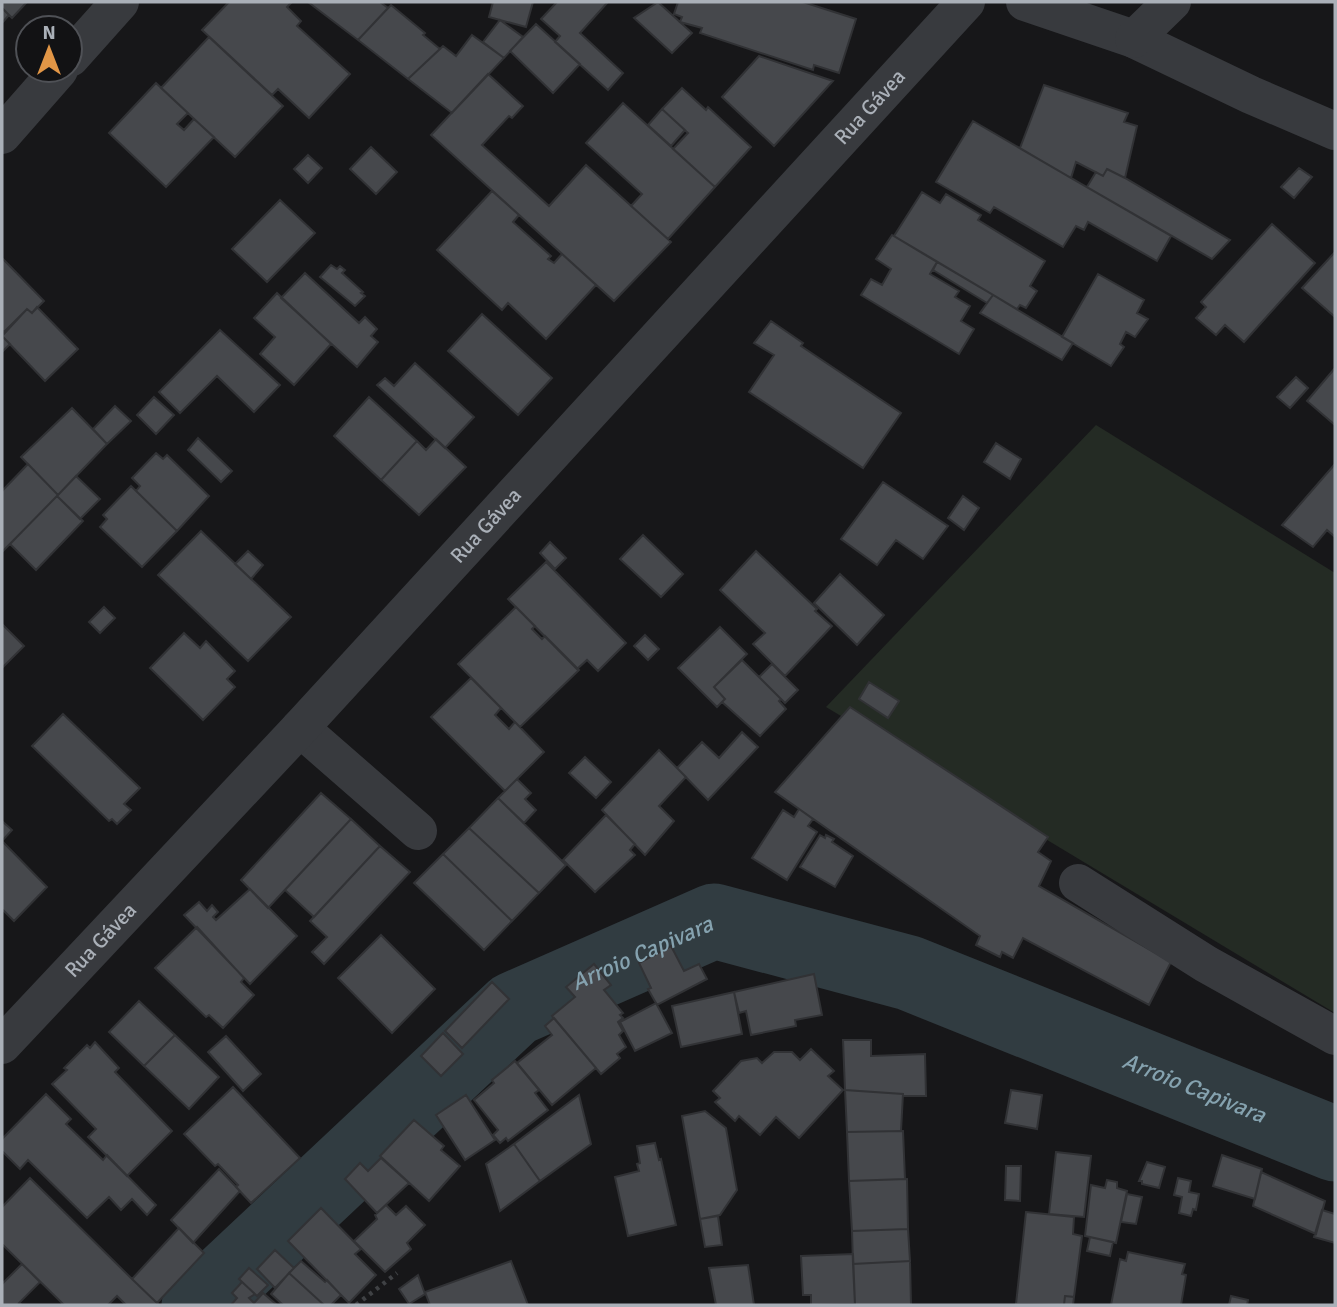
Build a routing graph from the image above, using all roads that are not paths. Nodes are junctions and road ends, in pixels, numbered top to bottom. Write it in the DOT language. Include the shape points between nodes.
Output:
graph roads {
  1 [pos="120,2"];
  2 [pos="967,2"];
  3 [pos="1025,2"];
  4 [pos="1172,2"];
  5 [pos="1134,39"];
  6 [pos="84,42"];
  7 [pos="48,84"];
  8 [pos="1335,131"];
  9 [pos="2,135"];
  10 [pos="300,728"];
  11 [pos="418,831"];
  12 [pos="1078,883"];
  13 [pos="1335,1036"];
  14 [pos="2,1045"];
  1 -- 6 [label="street"];
  2 -- 10 [label="street, Rua Gávea"];
  3 -- 5 [label="street"];
  4 -- 5 [label="street"];
  5 -- 8 [label="street"];
  7 -- 9 [label="street"];
  10 -- 11 [label="street"];
  10 -- 14 [label="street, Rua Gávea"];
  12 -- 13 [label="street" via="1206,964"];
}
